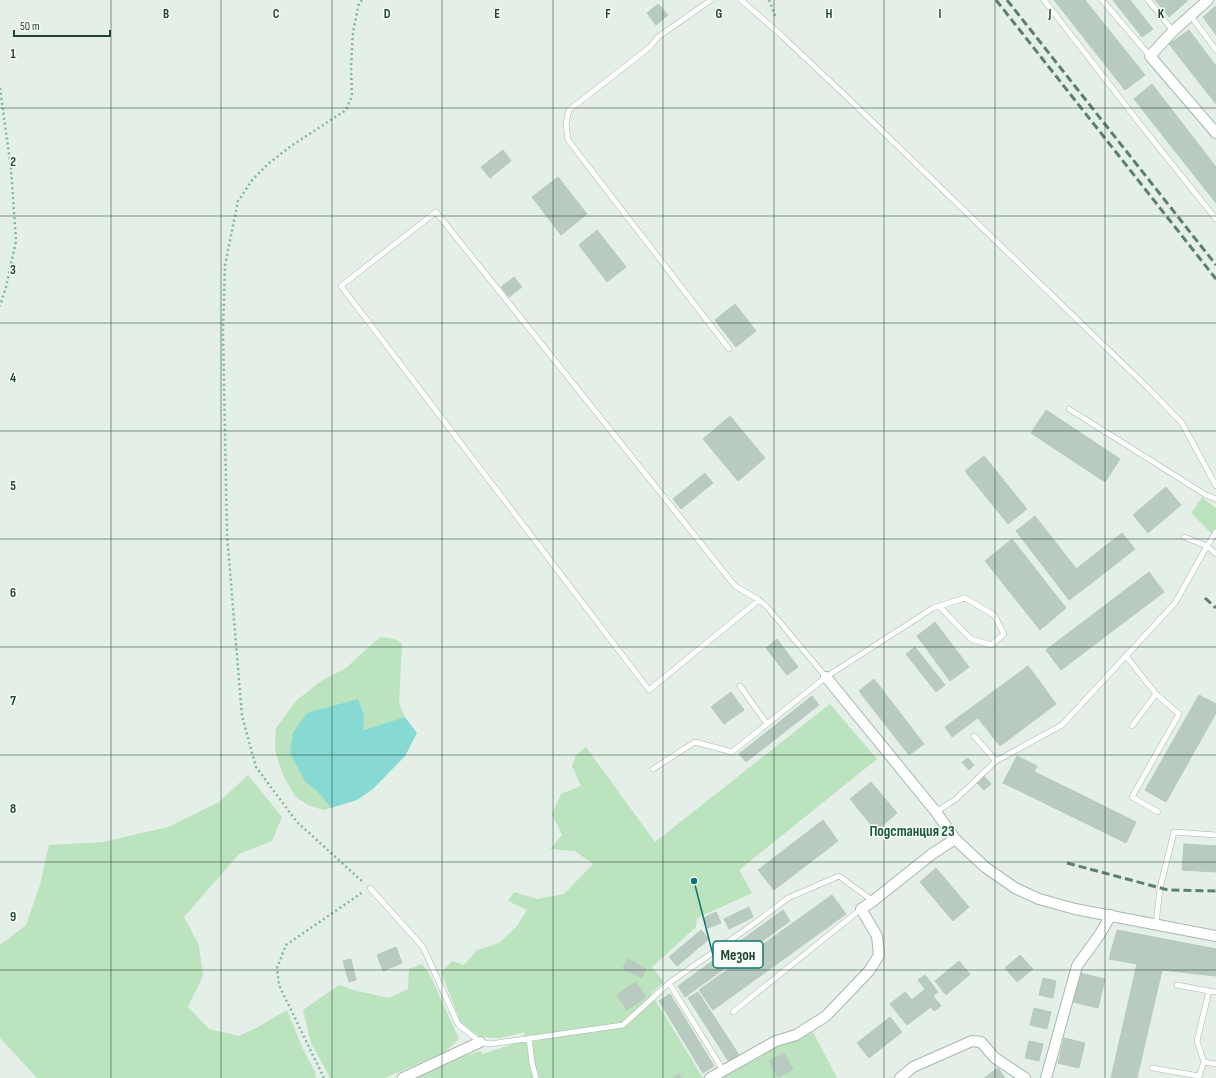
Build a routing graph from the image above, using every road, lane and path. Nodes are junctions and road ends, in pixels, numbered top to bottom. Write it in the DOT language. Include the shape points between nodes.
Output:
graph roads {
  1 [pos="362,0"];
  2 [pos="711,0"];
  3 [pos="741,0"];
  4 [pos="1044,0"];
  5 [pos="1102,0"];
  6 [pos="1148,0"];
  7 [pos="1205,1"];
  8 [pos="1191,16"];
  9 [pos="1173,31"];
  10 [pos="1216,50"];
  11 [pos="1150,56"];
  12 [pos="0,88"];
  13 [pos="1216,133"];
  14 [pos="1216,219"];
  15 [pos="0,306"];
  16 [pos="729,349"];
  17 [pos="1068,409"];
  18 [pos="1216,486"];
  19 [pos="1216,499"];
  20 [pos="1216,532"];
  21 [pos="1184,537"];
  22 [pos="1207,546"];
  23 [pos="1216,554"];
  24 [pos="759,600"];
  25 [pos="939,606"];
  26 [pos="1126,656"];
  27 [pos="826,677"];
  28 [pos="740,686"];
  29 [pos="1156,694"];
  30 [pos="767,724"];
  31 [pos="1132,726"];
  32 [pos="974,736"];
  33 [pos="996,761"];
  34 [pos="653,769"];
  35 [pos="936,812"];
  36 [pos="1158,812"];
  37 [pos="1216,835"];
  38 [pos="955,839"];
  39 [pos="370,888"];
  40 [pos="873,901"];
  41 [pos="861,909"];
  42 [pos="1111,915"];
  43 [pos="1156,924"];
  44 [pos="1216,936"];
  45 [pos="669,984"];
  46 [pos="1177,985"];
  47 [pos="1209,991"];
  48 [pos="1216,992"];
  49 [pos="733,1012"];
  50 [pos="529,1038"];
  51 [pos="480,1042"];
  52 [pos="1204,1062"];
  53 [pos="1216,1064"];
  54 [pos="1152,1068"];
  55 [pos="723,1070"];
  56 [pos="1198,1077"];
  57 [pos="324,1078"];
  58 [pos="403,1078"];
  59 [pos="536,1078"];
  60 [pos="710,1078"];
  61 [pos="900,1078"];
  62 [pos="1025,1078"];
  63 [pos="1046,1078"];
  1 -- 39 [label="path" via="352,32 352,96 346,110 268,164 253,179 238,201 225,265 223,331 227,535 242,716 256,767 297,822"];
  2 -- 16 [label="lane" via="658,37 650,47 570,110 566,123 568,140"];
  3 -- 18 [label="lane" via="850,100 1147,387 1182,423"];
  4 -- 14 [label="lane"];
  5 -- 11 [label="lane"];
  6 -- 9 [label="lane"];
  7 -- 8 [label="street"];
  8 -- 9 [label="street"];
  8 -- 10 [label="lane"];
  9 -- 11 [label="street"];
  11 -- 13 [label="street"];
  12 -- 15 [label="path" via="11,169 16,241"];
  17 -- 19 [label="lane"];
  20 -- 22 [label="lane"];
  21 -- 22 [label="lane"];
  22 -- 23 [label="lane"];
  22 -- 26 [label="lane" via="1175,602"];
  24 -- 24 [label="lane" via="735,586 436,212 341,286 649,690"];
  24 -- 27 [label="lane"];
  25 -- 25 [label="lane" via="964,598 994,615 1004,634 991,645 971,639"];
  25 -- 27 [label="lane"];
  26 -- 29 [label="lane"];
  26 -- 33 [label="lane" via="1062,725"];
  27 -- 30 [label="lane"];
  27 -- 35 [label="street"];
  28 -- 30 [label="lane"];
  29 -- 31 [label="lane"];
  29 -- 36 [label="lane" via="1179,714 1132,797"];
  30 -- 34 [label="lane" via="732,752 695,742"];
  32 -- 33 [label="lane"];
  33 -- 35 [label="lane" via="956,799"];
  35 -- 38 [label="street"];
  37 -- 43 [label="lane" via="1174,832 1160,888"];
  38 -- 40 [label="street"];
  38 -- 42 [label="street" via="985,867 1015,888 1046,901"];
  39 -- 51 [label="lane" via="423,947 458,1024"];
  39 -- 57 [label="path" via="286,945 277,968 279,985"];
  40 -- 41 [label="street"];
  40 -- 45 [label="lane" via="839,876 788,898"];
  41 -- 49 [label="lane"];
  41 -- 55 [label="street" via="877,936 879,955 869,971 826,1016 796,1036 776,1041"];
  42 -- 43 [label="street"];
  42 -- 63 [label="street" via="1077,966"];
  43 -- 44 [label="street"];
  45 -- 50 [label="lane" via="623,1025"];
  45 -- 55 [label="lane"];
  46 -- 47 [label="lane"];
  47 -- 48 [label="lane"];
  47 -- 52 [label="lane" via="1197,1041"];
  50 -- 51 [label="lane" via="490,1044"];
  50 -- 59 [label="lane"];
  51 -- 58 [label="street"];
  52 -- 53 [label="lane"];
  52 -- 56 [label="lane"];
  54 -- 56 [label="lane"];
  55 -- 60 [label="street"];
  61 -- 62 [label="street" via="913,1067 972,1041 981,1042 995,1058"];
}
